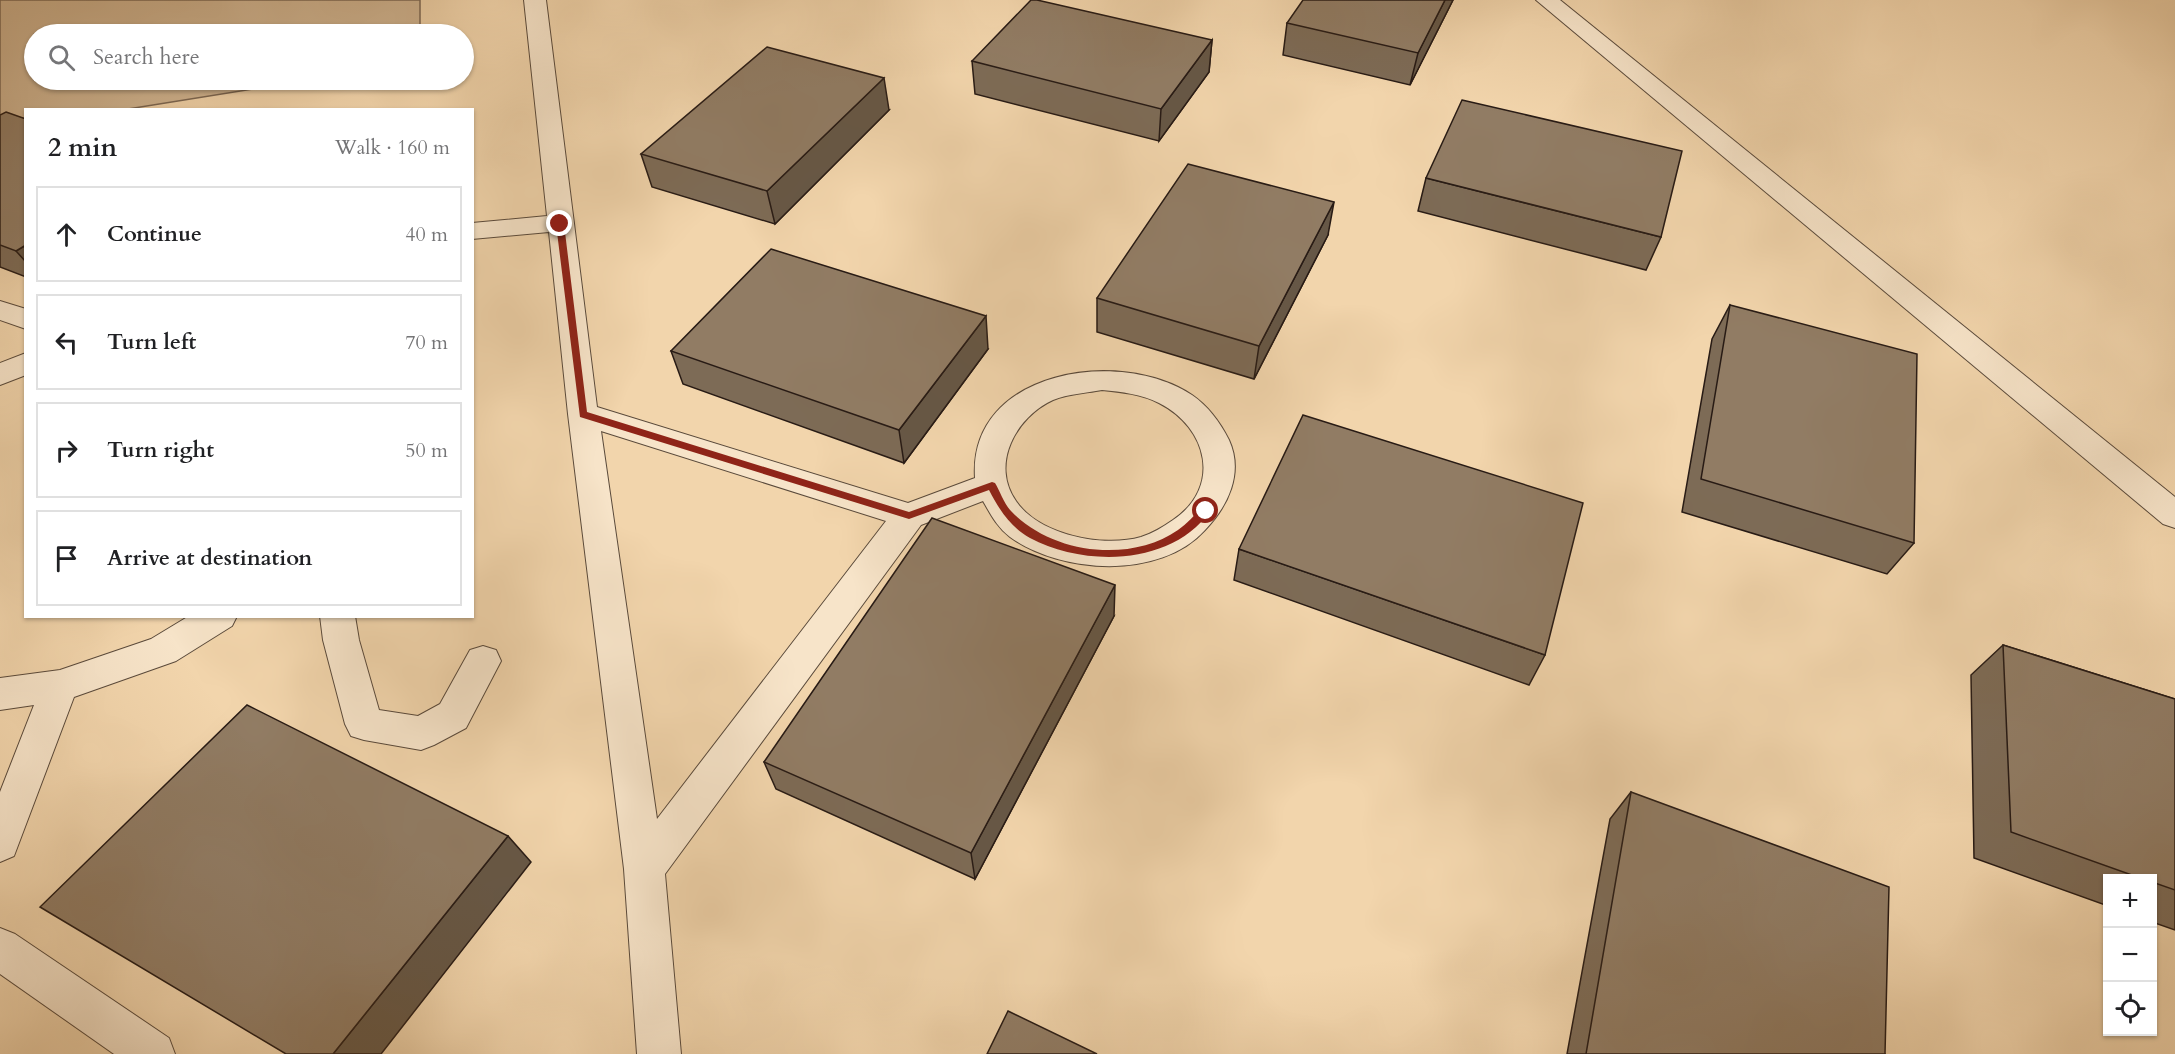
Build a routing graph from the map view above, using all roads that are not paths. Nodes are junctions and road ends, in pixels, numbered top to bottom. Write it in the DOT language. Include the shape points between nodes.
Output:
graph roads {
  1 [pos="536,0"];
  2 [pos="1547,0"];
  3 [pos="560,224"];
  4 [pos="474,231"];
  5 [pos="0,310"];
  6 [pos="24,319"];
  7 [pos="24,364"];
  8 [pos="0,375"];
  9 [pos="583,414"];
  10 [pos="992,485"];
  11 [pos="2175,515"];
  12 [pos="909,516"];
  13 [pos="217,618"];
  14 [pos="337,618"];
  15 [pos="483,661"];
  16 [pos="60,686"];
  17 [pos="0,694"];
  18 [pos="0,843"];
  19 [pos="645,869"];
  20 [pos="0,949"];
  21 [pos="153,1054"];
  22 [pos="659,1054"];
  1 -- 3 [label="street"];
  2 -- 11 [label="street"];
  3 -- 4 [label="street"];
  3 -- 9 [label="street"];
  5 -- 6 [label="street"];
  7 -- 8 [label="street"];
  9 -- 12 [label="street"];
  9 -- 19 [label="street"];
  10 -- 10 [label="street" via="1006,512 1033,534 1068,549 1108,554 1148,548 1181,533 1206,511 1219,484 1220,457 1210,430 1191,409 1165,393 1135,383 1102,380 1070,384 1040,394 1015,411 997,433 989,459"];
  10 -- 12 [label="street"];
  12 -- 19 [label="street"];
  13 -- 16 [label="street" via="163,650"];
  14 -- 15 [label="street" via="364,724 421,733 453,716"];
  16 -- 17 [label="street"];
  16 -- 18 [label="street"];
  19 -- 22 [label="street"];
  20 -- 21 [label="street"];
}
